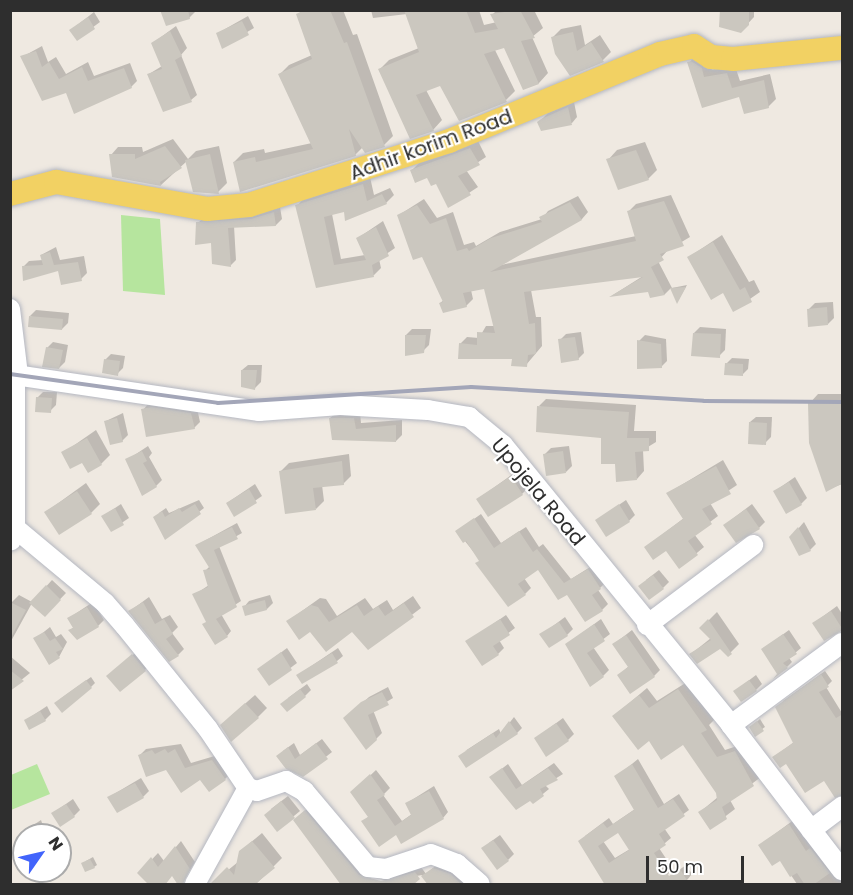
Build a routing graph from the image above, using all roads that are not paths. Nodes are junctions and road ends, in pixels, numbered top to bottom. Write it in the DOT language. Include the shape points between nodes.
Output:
graph roads {
  1 [pos="843,48"];
  2 [pos="10,194"];
  3 [pos="10,309"];
  4 [pos="15,375"];
  5 [pos="13,535"];
  6 [pos="753,545"];
  7 [pos="647,625"];
  8 [pos="843,643"];
  9 [pos="731,725"];
  10 [pos="248,788"];
  11 [pos="843,807"];
  12 [pos="811,830"];
  13 [pos="843,870"];
  14 [pos="195,885"];
  15 [pos="480,885"];
  1 -- 2 [label="main road, Adhir korim Road" via="733,59 711,57 694,46 660,54 449,141 249,205 207,209 56,182"];
  3 -- 4 [label="street"];
  4 -- 5 [label="street"];
  4 -- 7 [label="street, Upojela Road" via="259,411 340,405 428,410 469,417 503,445"];
  5 -- 10 [label="street" via="105,603 208,729"];
  6 -- 7 [label="street"];
  7 -- 9 [label="street, Upojela Road"];
  8 -- 9 [label="street"];
  9 -- 12 [label="street, Upojela Road"];
  10 -- 14 [label="street"];
  10 -- 15 [label="street" via="256,790 286,781 304,791 368,867 386,869 431,854 457,864"];
  11 -- 12 [label="street"];
  12 -- 13 [label="street, Upojela Road"];
}
